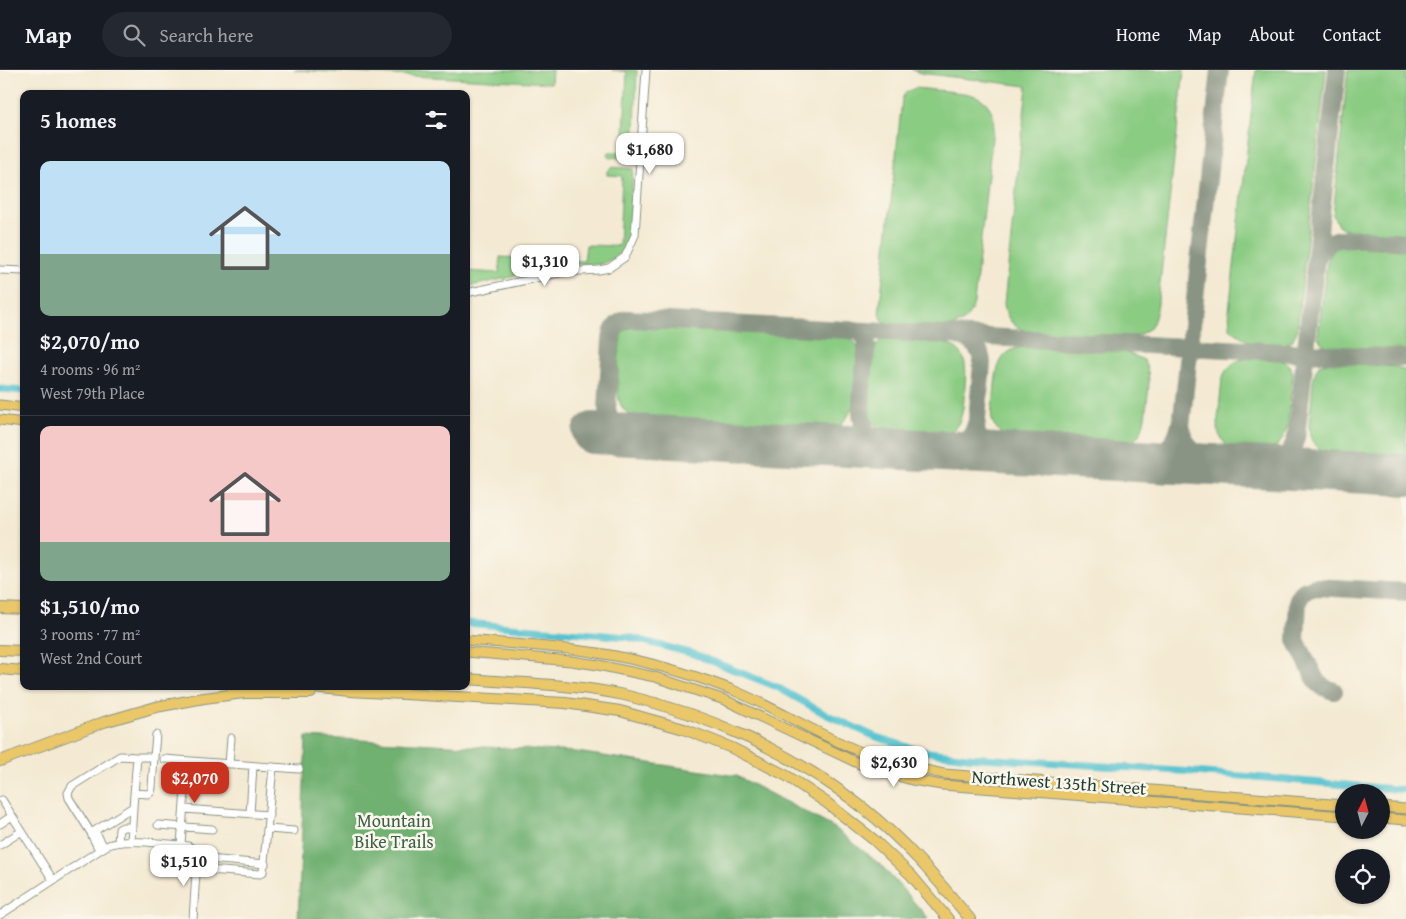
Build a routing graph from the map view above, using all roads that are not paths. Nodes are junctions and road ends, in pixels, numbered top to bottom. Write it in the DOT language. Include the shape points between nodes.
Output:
graph roads {
  1 [pos="646,70"];
  2 [pos="0,270"];
  3 [pos="20,271"];
  4 [pos="470,292"];
  5 [pos="0,405"];
  6 [pos="20,408"];
  7 [pos="0,420"];
  8 [pos="20,423"];
  9 [pos="0,608"];
  10 [pos="20,609"];
  11 [pos="470,640"];
  12 [pos="0,650"];
  13 [pos="20,651"];
  14 [pos="470,652"];
  15 [pos="1,669"];
  16 [pos="20,671"];
  17 [pos="470,679"];
  18 [pos="340,690"];
  19 [pos="350,691"];
  20 [pos="156,735"];
  21 [pos="231,738"];
  22 [pos="137,757"];
  23 [pos="154,758"];
  24 [pos="164,759"];
  25 [pos="0,761"];
  26 [pos="187,761"];
  27 [pos="229,764"];
  28 [pos="254,766"];
  29 [pos="273,767"];
  30 [pos="299,769"];
  31 [pos="1097,785"];
  32 [pos="134,793"];
  33 [pos="1096,798"];
  34 [pos="2,800"];
  35 [pos="1335,804"];
  36 [pos="133,807"];
  37 [pos="1390,808"];
  38 [pos="184,809"];
  39 [pos="1406,809"];
  40 [pos="250,814"];
  41 [pos="1335,815"];
  42 [pos="12,816"];
  43 [pos="268,816"];
  44 [pos="1390,819"];
  45 [pos="1406,820"];
  46 [pos="0,824"];
  47 [pos="158,825"];
  48 [pos="132,827"];
  49 [pos="183,827"];
  50 [pos="268,828"];
  51 [pos="212,829"];
  52 [pos="22,831"];
  53 [pos="294,831"];
  54 [pos="91,833"];
  55 [pos="118,842"];
  56 [pos="131,842"];
  57 [pos="0,845"];
  58 [pos="181,845"];
  59 [pos="103,848"];
  60 [pos="196,854"];
  61 [pos="214,859"];
  62 [pos="265,864"];
  63 [pos="196,870"];
  64 [pos="213,871"];
  65 [pos="53,880"];
  66 [pos="0,915"];
  67 [pos="193,919"];
  68 [pos="948,919"];
  69 [pos="970,919"];
  1 -- 4 [label="street" via="636,235 625,257 609,268 564,272"];
  2 -- 3 [label="street"];
  5 -- 6 [label="main road"];
  7 -- 8 [label="main road"];
  9 -- 10 [label="highway"];
  11 -- 31 [label="main road, Northwest 135th Street" via="572,649 656,665 731,690 842,744 896,764 944,774"];
  12 -- 13 [label="highway"];
  14 -- 33 [label="main road, Northwest 135th Street" via="571,662 655,677 725,700 861,765 912,780"];
  15 -- 16 [label="highway"];
  17 -- 69 [label="highway" via="568,686 623,695 673,708 728,728 776,751 862,807 933,874"];
  18 -- 19 [label="highway"];
  19 -- 25 [label="highway" via="244,693 156,706"];
  19 -- 68 [label="highway" via="565,703 620,711 684,729 732,748 787,776 827,803 911,875"];
  20 -- 23 [label="street"];
  21 -- 27 [label="street"];
  22 -- 23 [label="street"];
  22 -- 32 [label="street"];
  22 -- 54 [label="street" via="120,756 69,789 69,798"];
  23 -- 32 [label="street" via="151,792"];
  24 -- 26 [label="street"];
  26 -- 27 [label="street"];
  26 -- 38 [label="street"];
  27 -- 28 [label="street"];
  28 -- 29 [label="street"];
  28 -- 40 [label="street"];
  29 -- 30 [label="street"];
  29 -- 43 [label="street"];
  31 -- 33 [label="main road"];
  31 -- 35 [label="main road, Northwest 135th Street"];
  32 -- 36 [label="street"];
  33 -- 41 [label="main road, Northwest 135th Street"];
  34 -- 42 [label="street"];
  36 -- 48 [label="street"];
  36 -- 54 [label="street"];
  37 -- 39 [label="main road"];
  38 -- 40 [label="street"];
  38 -- 49 [label="street"];
  40 -- 43 [label="street"];
  42 -- 46 [label="street"];
  42 -- 52 [label="street"];
  43 -- 50 [label="street"];
  44 -- 45 [label="main road"];
  47 -- 49 [label="street"];
  48 -- 55 [label="street" via="119,829"];
  48 -- 56 [label="street"];
  49 -- 51 [label="street"];
  49 -- 58 [label="street"];
  50 -- 53 [label="street"];
  50 -- 62 [label="street"];
  52 -- 57 [label="street"];
  52 -- 65 [label="street"];
  54 -- 59 [label="street"];
  55 -- 56 [label="street"];
  55 -- 59 [label="street"];
  56 -- 58 [label="street"];
  58 -- 60 [label="street" via="188,846"];
  59 -- 65 [label="street"];
  60 -- 61 [label="street"];
  60 -- 63 [label="street"];
  61 -- 62 [label="street"];
  61 -- 64 [label="street"];
  62 -- 64 [label="street" via="264,872 260,874"];
  63 -- 64 [label="street"];
  63 -- 67 [label="street"];
  65 -- 66 [label="street"];
}
